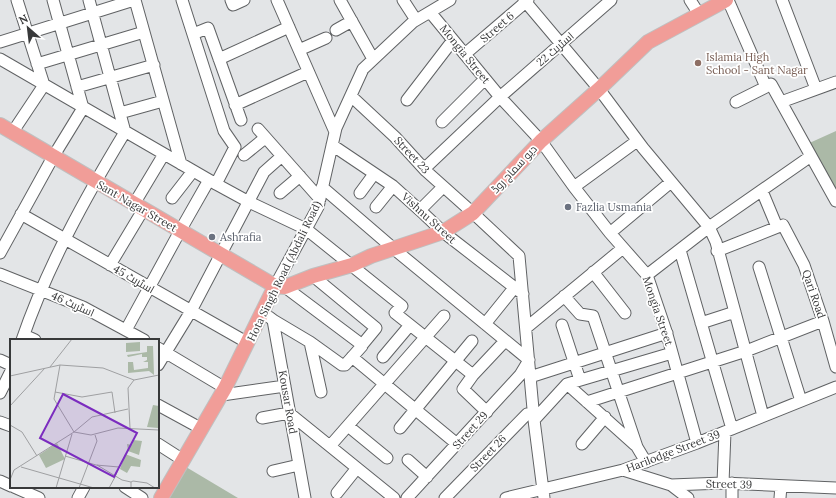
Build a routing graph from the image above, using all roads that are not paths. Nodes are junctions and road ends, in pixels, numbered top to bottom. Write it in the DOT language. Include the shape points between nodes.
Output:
graph roads {
  1 [pos="17,0"];
  2 [pos="53,0"];
  3 [pos="90,0"];
  4 [pos="135,0"];
  5 [pos="182,0"];
  6 [pos="231,0"];
  7 [pos="244,0"];
  8 [pos="277,0"];
  9 [pos="340,0"];
  10 [pos="403,0"];
  11 [pos="450,0"];
  12 [pos="690,0"];
  13 [pos="727,0"];
  14 [pos="782,0"];
  15 [pos="526,1"];
  16 [pos="605,2"];
  17 [pos="93,12"];
  18 [pos="430,12"];
  19 [pos="699,14"];
  20 [pos="416,20"];
  21 [pos="352,21"];
  22 [pos="60,23"];
  23 [pos="288,27"];
  24 [pos="336,30"];
  25 [pos="144,32"];
  26 [pos="28,33"];
  27 [pos="193,34"];
  28 [pos="326,38"];
  29 [pos="454,40"];
  30 [pos="0,42"];
  31 [pos="561,43"];
  32 [pos="102,44"];
  33 [pos="299,50"];
  34 [pos="69,54"];
  35 [pos="465,54"];
  36 [pos="0,59"];
  37 [pos="219,59"];
  38 [pos="373,60"];
  39 [pos="38,64"];
  40 [pos="154,65"];
  41 [pos="308,72"];
  42 [pos="111,77"];
  43 [pos="485,78"];
  44 [pos="836,82"];
  45 [pos="44,85"];
  46 [pos="77,87"];
  47 [pos="766,87"];
  48 [pos="600,89"];
  49 [pos="816,89"];
  50 [pos="351,96"];
  51 [pos="500,97"];
  52 [pos="407,100"];
  53 [pos="164,101"];
  54 [pos="736,102"];
  55 [pos="781,102"];
  56 [pos="235,105"];
  57 [pos="83,108"];
  58 [pos="120,113"];
  59 [pos="241,120"];
  60 [pos="442,122"];
  61 [pos="6,129"];
  62 [pos="125,132"];
  63 [pos="335,132"];
  64 [pos="637,140"];
  65 [pos="541,141"];
  66 [pos="332,146"];
  67 [pos="164,154"];
  68 [pos="244,155"];
  69 [pos="282,156"];
  70 [pos="811,156"];
  71 [pos="54,157"];
  72 [pos="181,164"];
  73 [pos="424,168"];
  74 [pos="193,171"];
  75 [pos="374,174"];
  76 [pos="300,176"];
  77 [pos="95,182"];
  78 [pos="212,182"];
  79 [pos="671,182"];
  80 [pos="393,186"];
  81 [pos="322,187"];
  82 [pos="443,187"];
  83 [pos="574,187"];
  84 [pos="762,191"];
  85 [pos="280,193"];
  86 [pos="360,193"];
  87 [pos="172,198"];
  88 [pos="320,199"];
  89 [pos="836,201"];
  90 [pos="249,202"];
  91 [pos="139,207"];
  92 [pos="376,207"];
  93 [pos="420,210"];
  94 [pos="473,213"];
  95 [pos="21,214"];
  96 [pos="780,226"];
  97 [pos="709,228"];
  98 [pos="306,229"];
  99 [pos="180,231"];
  100 [pos="443,232"];
  101 [pos="610,233"];
  102 [pos="66,240"];
  103 [pos="623,248"];
  104 [pos="394,249"];
  105 [pos="680,250"];
  106 [pos="717,251"];
  107 [pos="0,253"];
  108 [pos="221,255"];
  109 [pos="110,265"];
  110 [pos="352,265"];
  111 [pos="760,267"];
  112 [pos="593,272"];
  113 [pos="0,274"];
  114 [pos="647,275"];
  115 [pos="312,276"];
  116 [pos="280,286"];
  117 [pos="149,287"];
  118 [pos="41,290"];
  119 [pos="518,291"];
  120 [pos="564,296"];
  121 [pos="191,311"];
  122 [pos="735,312"];
  123 [pos="625,313"];
  124 [pos="267,316"];
  125 [pos="444,316"];
  126 [pos="823,321"];
  127 [pos="701,323"];
  128 [pos="485,324"];
  129 [pos="410,325"];
  130 [pos="562,325"];
  131 [pos="526,328"];
  132 [pos="667,334"];
  133 [pos="134,336"];
  134 [pos="23,337"];
  135 [pos="426,337"];
  136 [pos="781,337"];
  137 [pos="472,341"];
  138 [pos="505,341"];
  139 [pos="310,342"];
  140 [pos="248,343"];
  141 [pos="362,345"];
  142 [pos="162,350"];
  143 [pos="746,351"];
  144 [pos="605,353"];
  145 [pos="672,353"];
  146 [pos="352,357"];
  147 [pos="383,357"];
  148 [pos="0,360"];
  149 [pos="529,360"];
  150 [pos="159,361"];
  151 [pos="456,361"];
  152 [pos="712,361"];
  153 [pos="574,363"];
  154 [pos="10,365"];
  155 [pos="836,367"];
  156 [pos="611,371"];
  157 [pos="10,373"];
  158 [pos="677,373"];
  159 [pos="473,375"];
  160 [pos="530,377"];
  161 [pos="580,380"];
  162 [pos="567,384"];
  163 [pos="385,385"];
  164 [pos="285,386"];
  165 [pos="836,387"];
  166 [pos="224,391"];
  167 [pos="321,392"];
  168 [pos="618,392"];
  169 [pos="0,393"];
  170 [pos="801,401"];
  171 [pos="587,402"];
  172 [pos="159,405"];
  173 [pos="414,409"];
  174 [pos="487,412"];
  175 [pos="289,413"];
  176 [pos="763,416"];
  177 [pos="534,417"];
  178 [pos="605,417"];
  179 [pos="262,418"];
  180 [pos="0,422"];
  181 [pos="10,426"];
  182 [pos="348,426"];
  183 [pos="202,428"];
  184 [pos="400,428"];
  185 [pos="728,430"];
  186 [pos="697,443"];
  187 [pos="457,444"];
  188 [pos="582,444"];
  189 [pos="159,445"];
  190 [pos="330,446"];
  191 [pos="637,446"];
  192 [pos="387,458"];
  193 [pos="183,460"];
  194 [pos="408,460"];
  195 [pos="646,462"];
  196 [pos="299,465"];
  197 [pos="357,468"];
  198 [pos="273,470"];
  199 [pos="623,470"];
  200 [pos="427,476"];
  201 [pos="0,481"];
  202 [pos="728,483"];
  203 [pos="671,485"];
  204 [pos="10,486"];
  205 [pos="781,486"];
  206 [pos="16,488"];
  207 [pos="83,488"];
  208 [pos="127,488"];
  209 [pos="836,488"];
  210 [pos="337,493"];
  211 [pos="544,494"];
  212 [pos="38,498"];
  213 [pos="78,498"];
  214 [pos="142,498"];
  215 [pos="161,498"];
  216 [pos="305,498"];
  217 [pos="394,498"];
  218 [pos="407,498"];
  219 [pos="445,498"];
  220 [pos="506,498"];
  221 [pos="688,498"];
  222 [pos="732,498"];
  223 [pos="780,498"];
  1 -- 26 [label="street"];
  2 -- 22 [label="street"];
  3 -- 17 [label="street"];
  4 -- 17 [label="street"];
  4 -- 25 [label="street"];
  5 -- 27 [label="street"];
  6 -- 7 [label="street" via="233,4"];
  8 -- 23 [label="street"];
  9 -- 21 [label="street"];
  10 -- 20 [label="street"];
  11 -- 18 [label="street, Hota Singh Road (Abdali Road)"];
  12 -- 19 [label="street"];
  13 -- 19 [label="main road, دیو سماج روڈ"];
  13 -- 47 [label="street"];
  14 -- 49 [label="street"];
  15 -- 31 [label="street"];
  15 -- 35 [label="street, Street 6"];
  16 -- 31 [label="street, اسٹریٹ 22"];
  17 -- 22 [label="street"];
  17 -- 32 [label="street"];
  18 -- 20 [label="street, Hota Singh Road (Abdali Road)"];
  18 -- 29 [label="street, Mongia Street"];
  19 -- 48 [label="main road, دیو سماج روڈ" via="648,42"];
  20 -- 38 [label="street, Hota Singh Road (Abdali Road)"];
  21 -- 24 [label="street"];
  21 -- 38 [label="street"];
  22 -- 26 [label="street"];
  22 -- 34 [label="street"];
  23 -- 33 [label="street"];
  23 -- 37 [label="street"];
  25 -- 32 [label="street"];
  25 -- 40 [label="street"];
  26 -- 30 [label="street"];
  26 -- 39 [label="street"];
  27 -- 37 [label="street" via="208,28"];
  27 -- 78 [label="street" via="224,131 235,147"];
  28 -- 33 [label="street"];
  29 -- 35 [label="street, Mongia Street"];
  29 -- 52 [label="street"];
  31 -- 48 [label="street"];
  31 -- 51 [label="street, اسٹریٹ 22"];
  32 -- 34 [label="street"];
  32 -- 42 [label="street"];
  33 -- 41 [label="street"];
  34 -- 39 [label="street"];
  34 -- 46 [label="street"];
  35 -- 43 [label="street, Mongia Street"];
  36 -- 45 [label="street"];
  37 -- 56 [label="street"];
  38 -- 50 [label="street, Hota Singh Road (Abdali Road)" via="363,69"];
  39 -- 45 [label="street"];
  40 -- 42 [label="street"];
  40 -- 53 [label="street"];
  41 -- 56 [label="street"];
  41 -- 63 [label="street"];
  42 -- 46 [label="street"];
  42 -- 58 [label="street"];
  43 -- 51 [label="street, Mongia Street"];
  43 -- 60 [label="street"];
  44 -- 49 [label="street"];
  45 -- 57 [label="street"];
  45 -- 61 [label="street"];
  46 -- 57 [label="street"];
  47 -- 54 [label="street"];
  47 -- 55 [label="street" via="771,84"];
  48 -- 64 [label="street"];
  48 -- 65 [label="main road, دیو سماج روڈ"];
  49 -- 55 [label="street"];
  50 -- 63 [label="street, Hota Singh Road (Abdali Road)"];
  50 -- 73 [label="street, Street 23" via="395,136"];
  51 -- 65 [label="street, Mongia Street"];
  51 -- 73 [label="street, اسٹریٹ 22"];
  53 -- 58 [label="street"];
  53 -- 72 [label="street"];
  55 -- 70 [label="street"];
  56 -- 59 [label="street"];
  57 -- 62 [label="street"];
  57 -- 71 [label="street"];
  58 -- 62 [label="street"];
  61 -- 71 [label="main road, Sant Nagar Street"];
  62 -- 67 [label="street"];
  62 -- 77 [label="street"];
  63 -- 66 [label="street, Hota Singh Road (Abdali Road)"];
  64 -- 79 [label="street"];
  64 -- 83 [label="street"];
  65 -- 83 [label="street, Mongia Street"];
  65 -- 94 [label="main road, دیو سماج روڈ"];
  66 -- 75 [label="street, Vishnu Street"];
  66 -- 81 [label="street, Hota Singh Road (Abdali Road)"];
  67 -- 72 [label="street"];
  67 -- 91 [label="street"];
  68 -- 69 [label="street" via="262,134"];
  69 -- 76 [label="street"];
  69 -- 90 [label="street" via="264,172"];
  70 -- 84 [label="street"];
  70 -- 89 [label="street"];
  71 -- 77 [label="main road, Sant Nagar Street"];
  71 -- 95 [label="street"];
  72 -- 74 [label="street"];
  73 -- 82 [label="street, Street 23"];
  74 -- 78 [label="street"];
  74 -- 87 [label="street"];
  75 -- 80 [label="street, Vishnu Street"];
  75 -- 86 [label="street"];
  76 -- 85 [label="street"];
  76 -- 88 [label="street"];
  77 -- 91 [label="main road, Sant Nagar Street"];
  77 -- 102 [label="street"];
  78 -- 90 [label="street"];
  78 -- 99 [label="street"];
  79 -- 97 [label="street"];
  79 -- 101 [label="street"];
  80 -- 92 [label="street"];
  80 -- 93 [label="street, Vishnu Street"];
  81 -- 88 [label="street, Hota Singh Road (Abdali Road)"];
  81 -- 104 [label="street"];
  82 -- 93 [label="street"];
  82 -- 94 [label="street, Street 23"];
  83 -- 101 [label="street, Mongia Street"];
  84 -- 96 [label="street, Qari Road"];
  84 -- 97 [label="street"];
  88 -- 98 [label="street, Hota Singh Road (Abdali Road)"];
  90 -- 98 [label="street"];
  90 -- 108 [label="street"];
  91 -- 99 [label="main road, Sant Nagar Street"];
  91 -- 109 [label="street"];
  93 -- 100 [label="street, Vishnu Street"];
  94 -- 100 [label="main road, دیو سماج روڈ"];
  94 -- 119 [label="street, Street 23" via="519,256"];
  95 -- 102 [label="street, اسٹریٹ 45"];
  95 -- 107 [label="street"];
  96 -- 106 [label="street"];
  96 -- 126 [label="street, Qari Road" via="804,265"];
  97 -- 105 [label="street"];
  97 -- 106 [label="street" via="716,242"];
  98 -- 110 [label="street"];
  98 -- 116 [label="street, Hota Singh Road (Abdali Road)"];
  99 -- 108 [label="main road, Sant Nagar Street"];
  99 -- 117 [label="street"];
  100 -- 104 [label="main road, دیو سماج روڈ"];
  100 -- 119 [label="street, Vishnu Street"];
  101 -- 103 [label="street, Mongia Street"];
  102 -- 109 [label="street, اسٹریٹ 45"];
  102 -- 118 [label="street"];
  103 -- 112 [label="street"];
  103 -- 114 [label="street, Mongia Street"];
  104 -- 110 [label="main road, دیو سماج روڈ"];
  104 -- 128 [label="street"];
  105 -- 114 [label="street"];
  105 -- 127 [label="street"];
  106 -- 122 [label="street"];
  108 -- 116 [label="main road, Sant Nagar Street"];
  108 -- 121 [label="street"];
  109 -- 117 [label="street, اسٹریٹ 45"];
  110 -- 115 [label="main road, دیو سماج روڈ"];
  110 -- 129 [label="street" via="402,306 395,313"];
  111 -- 136 [label="street"];
  112 -- 120 [label="street"];
  112 -- 123 [label="street"];
  113 -- 118 [label="street, اسٹریٹ 46"];
  114 -- 132 [label="street, Mongia Street"];
  115 -- 116 [label="main road, دیو سماج روڈ"];
  115 -- 141 [label="street" via="376,328"];
  116 -- 124 [label="main road, Hota Singh Road (Abdali Road)"];
  116 -- 141 [label="street"];
  117 -- 121 [label="street, اسٹریٹ 45"];
  117 -- 133 [label="street"];
  118 -- 133 [label="street, اسٹریٹ 46" via="83,307"];
  118 -- 134 [label="street"];
  119 -- 128 [label="street"];
  119 -- 131 [label="street, Street 23"];
  120 -- 131 [label="street"];
  120 -- 144 [label="street" via="580,314 593,316"];
  121 -- 140 [label="street, اسٹریٹ 45"];
  121 -- 142 [label="street"];
  122 -- 127 [label="street"];
  122 -- 143 [label="street"];
  124 -- 139 [label="street"];
  124 -- 140 [label="main road, Hota Singh Road (Abdali Road)"];
  124 -- 164 [label="street, Kousar Road"];
  125 -- 135 [label="street"];
  126 -- 136 [label="street"];
  126 -- 155 [label="street, Qari Road"];
  127 -- 152 [label="street"];
  128 -- 138 [label="street"];
  129 -- 135 [label="street"];
  129 -- 147 [label="street"];
  130 -- 153 [label="street"];
  131 -- 149 [label="street, Street 23"];
  132 -- 144 [label="street"];
  132 -- 145 [label="street, Mongia Street"];
  135 -- 151 [label="street"];
  135 -- 163 [label="street"];
  136 -- 143 [label="street"];
  136 -- 170 [label="street"];
  137 -- 151 [label="street"];
  138 -- 149 [label="street"];
  138 -- 159 [label="street"];
  139 -- 146 [label="street" via="342,365"];
  139 -- 167 [label="street"];
  140 -- 166 [label="main road, Hota Singh Road (Abdali Road)"];
  141 -- 146 [label="street"];
  142 -- 150 [label="street"];
  142 -- 166 [label="street"];
  143 -- 152 [label="street"];
  143 -- 176 [label="street"];
  144 -- 153 [label="street"];
  144 -- 156 [label="street"];
  145 -- 156 [label="street"];
  145 -- 158 [label="street, Mongia Street"];
  146 -- 163 [label="street"];
  148 -- 154 [label="street"];
  149 -- 160 [label="street, Street 23"];
  149 -- 174 [label="street, Street 29" via="520,375"];
  151 -- 159 [label="street"];
  151 -- 173 [label="street"];
  152 -- 158 [label="street"];
  152 -- 185 [label="street"];
  153 -- 160 [label="street"];
  153 -- 161 [label="street"];
  156 -- 161 [label="street"];
  156 -- 168 [label="street"];
  157 -- 169 [label="street"];
  158 -- 168 [label="street"];
  158 -- 186 [label="street, Mongia Street"];
  159 -- 174 [label="street" via="463,389"];
  160 -- 177 [label="street, Street 23"];
  161 -- 162 [label="street"];
  162 -- 171 [label="street"];
  162 -- 177 [label="street, Street 26"];
  163 -- 173 [label="street"];
  163 -- 182 [label="street"];
  164 -- 166 [label="street"];
  164 -- 175 [label="street, Kousar Road"];
  165 -- 170 [label="street, Harilodge Street 39"];
  166 -- 183 [label="main road, Hota Singh Road (Abdali Road)"];
  168 -- 171 [label="street"];
  168 -- 191 [label="street"];
  170 -- 176 [label="street, Harilodge Street 39"];
  171 -- 178 [label="street"];
  172 -- 183 [label="street"];
  173 -- 184 [label="street"];
  173 -- 187 [label="street"];
  174 -- 187 [label="street, Street 29"];
  175 -- 179 [label="street"];
  175 -- 190 [label="street"];
  175 -- 196 [label="street, Kousar Road"];
  176 -- 185 [label="street, Harilodge Street 39"];
  177 -- 211 [label="street, Street 23"];
  177 -- 219 [label="street, Street 26" via="527,414"];
  178 -- 188 [label="street"];
  178 -- 191 [label="street"];
  180 -- 181 [label="street"];
  182 -- 190 [label="street"];
  182 -- 192 [label="street"];
  183 -- 193 [label="main road, Hota Singh Road (Abdali Road)"];
  185 -- 186 [label="street, Harilodge Street 39"];
  185 -- 202 [label="street"];
  186 -- 195 [label="street, Harilodge Street 39"];
  187 -- 200 [label="street, Street 29"];
  189 -- 193 [label="street"];
  190 -- 197 [label="street"];
  191 -- 195 [label="street"];
  193 -- 215 [label="main road, Hota Singh Road (Abdali Road)"];
  194 -- 200 [label="street"];
  195 -- 199 [label="street, Harilodge Street 39"];
  196 -- 198 [label="street"];
  196 -- 216 [label="street, Kousar Road"];
  197 -- 210 [label="street"];
  197 -- 217 [label="street"];
  199 -- 203 [label="street, Street 39"];
  199 -- 211 [label="street, Harilodge Street 39"];
  200 -- 218 [label="street, Street 29"];
  201 -- 204 [label="street"];
  202 -- 203 [label="street, Street 39"];
  202 -- 205 [label="street, Street 39"];
  202 -- 222 [label="street"];
  203 -- 221 [label="street"];
  205 -- 209 [label="street, Street 39"];
  205 -- 223 [label="street"];
  206 -- 212 [label="street"];
  207 -- 213 [label="street"];
  208 -- 214 [label="street"];
  211 -- 220 [label="street, Harilodge Street 39"];
}
